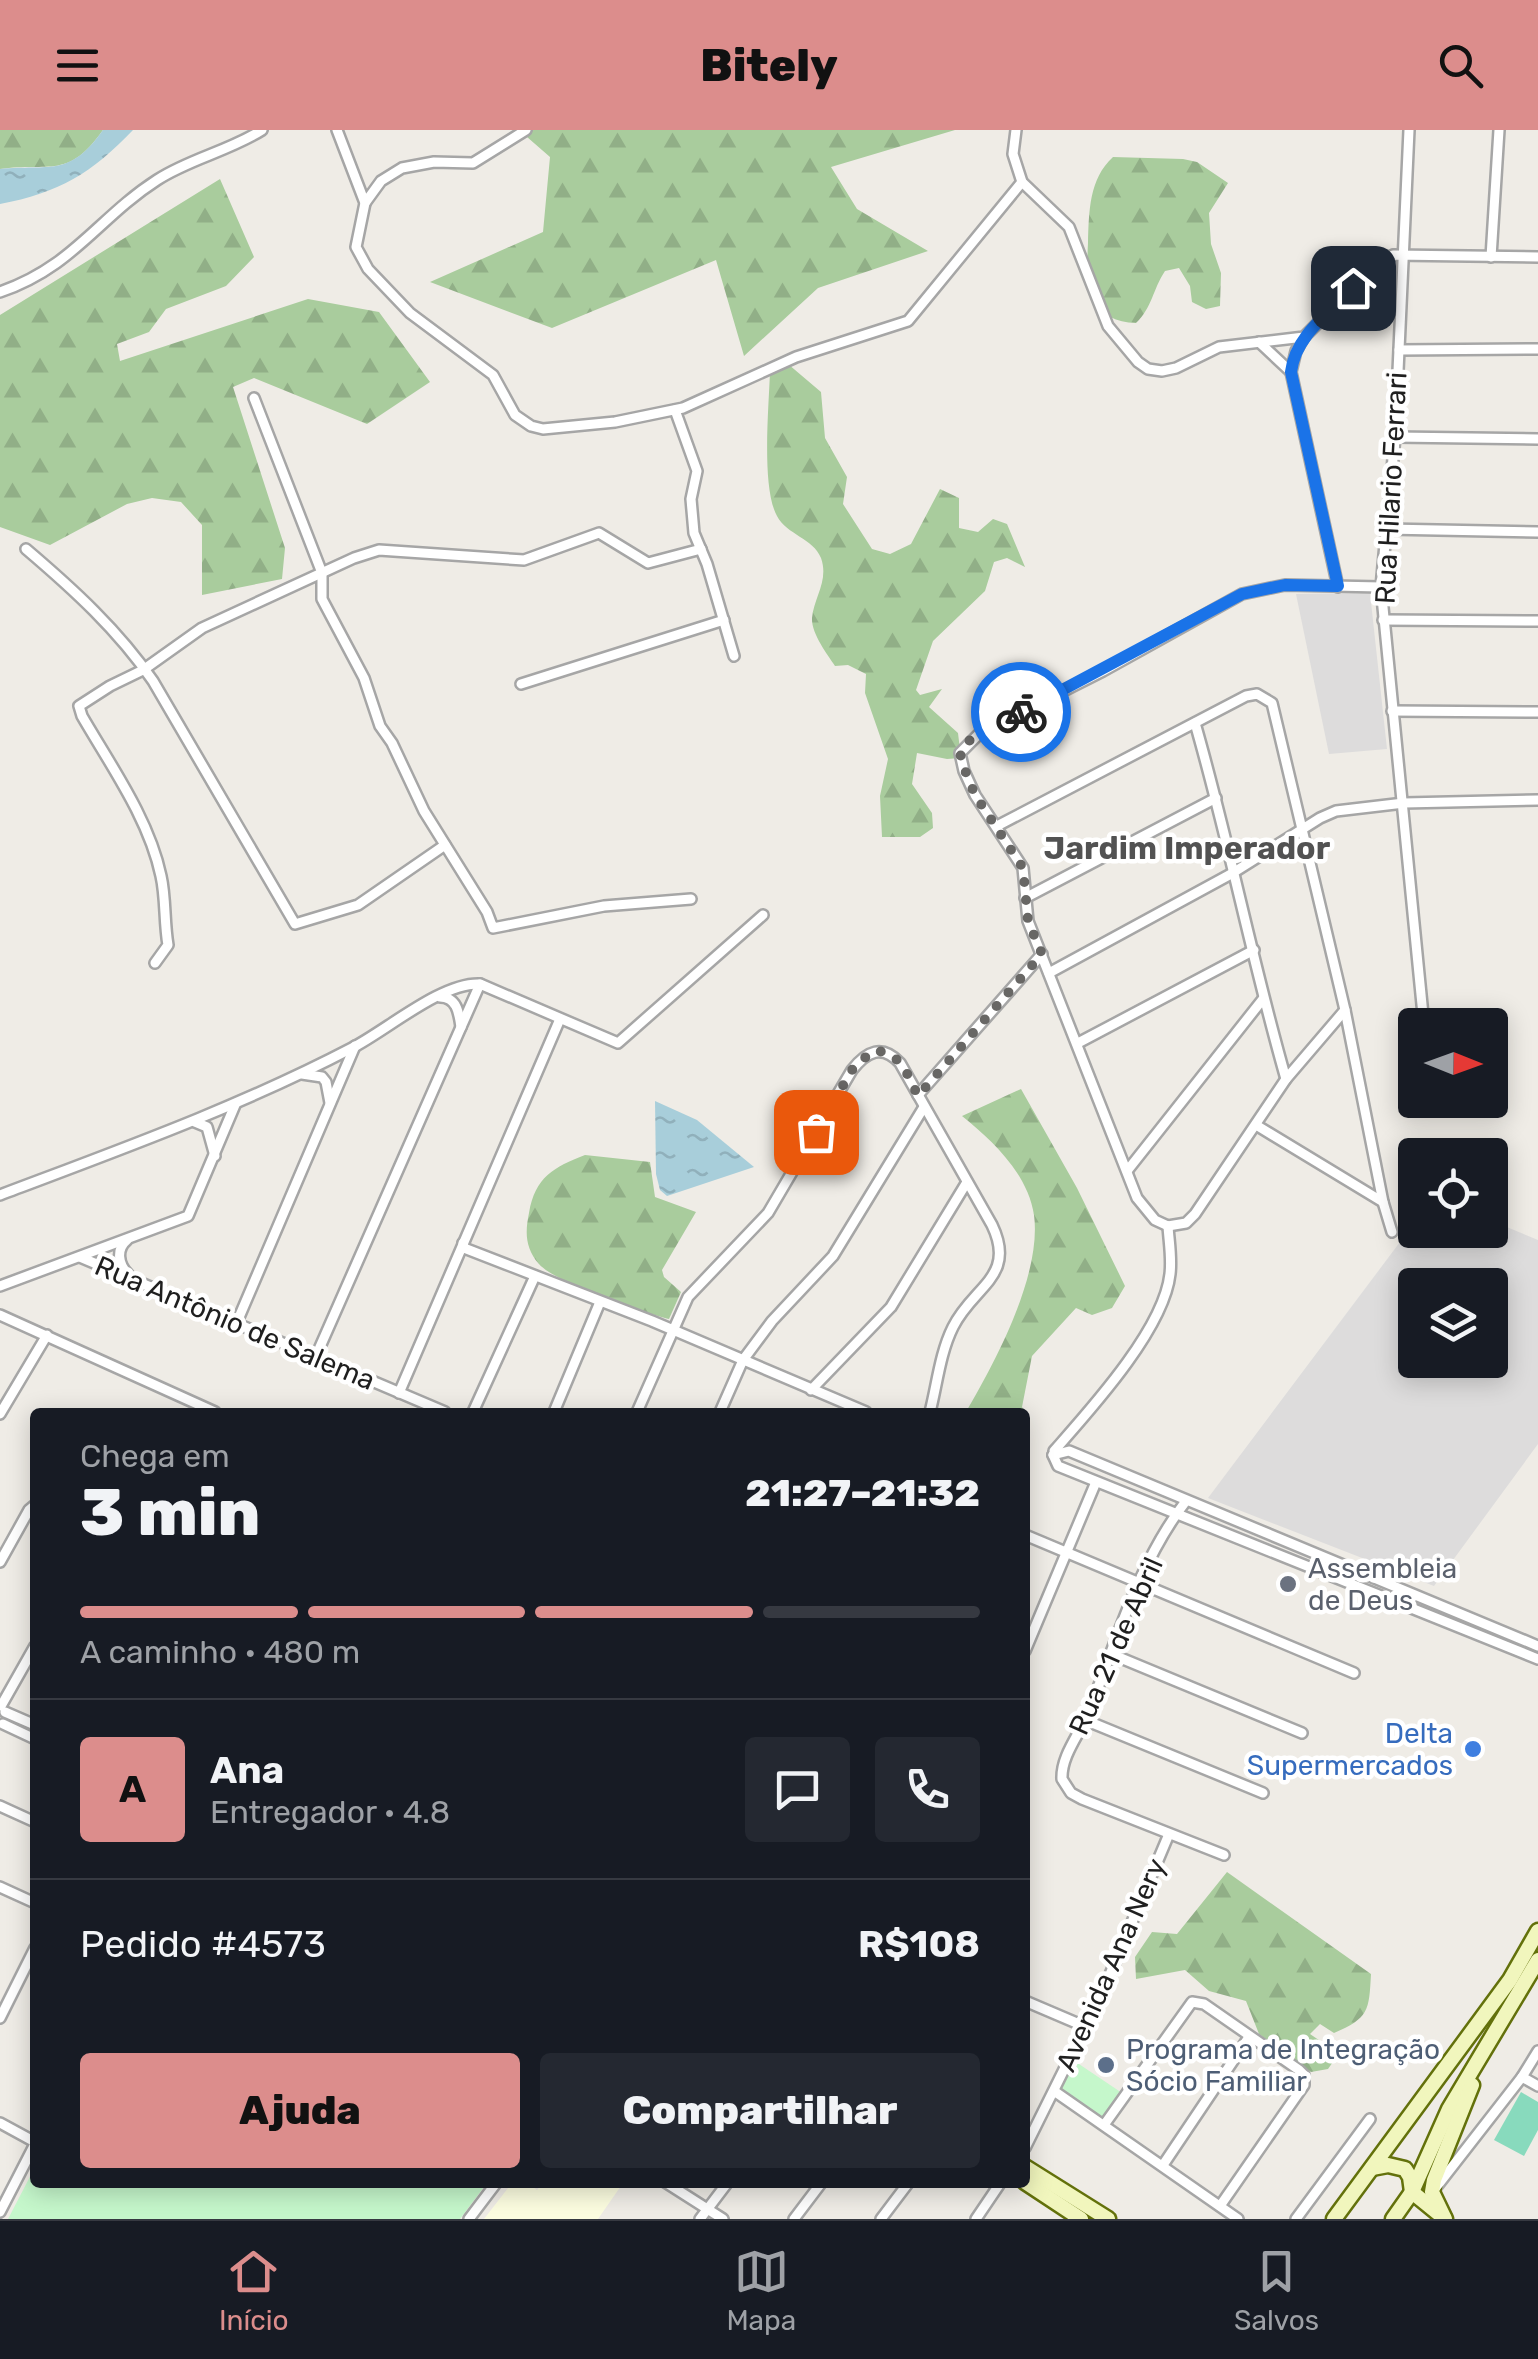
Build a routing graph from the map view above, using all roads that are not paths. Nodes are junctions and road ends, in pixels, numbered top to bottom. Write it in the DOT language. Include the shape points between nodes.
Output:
graph roads {
  1 [pos="262,130"];
  2 [pos="336,130"];
  3 [pos="526,130"];
  4 [pos="1016,130"];
  5 [pos="1409,130"];
  6 [pos="1500,130"];
  7 [pos="1022,182"];
  8 [pos="364,203"];
  9 [pos="1402,254"];
  10 [pos="1491,257"];
  11 [pos="1538,257"];
  12 [pos="0,292"];
  13 [pos="1304,337"];
  14 [pos="1259,342"];
  15 [pos="1538,348"];
  16 [pos="1398,350"];
  17 [pos="1291,372"];
  18 [pos="254,398"];
  19 [pos="675,410"];
  20 [pos="1395,437"];
  21 [pos="1538,438"];
  22 [pos="1387,529"];
  23 [pos="1538,532"];
  24 [pos="26,549"];
  25 [pos="701,549"];
  26 [pos="322,573"];
  27 [pos="1338,586"];
  28 [pos="1381,587"];
  29 [pos="724,620"];
  30 [pos="1383,620"];
  31 [pos="1538,621"];
  32 [pos="734,656"];
  33 [pos="145,669"];
  34 [pos="522,684"];
  35 [pos="1392,711"];
  36 [pos="1538,712"];
  37 [pos="1195,723"];
  38 [pos="1216,798"];
  39 [pos="1538,800"];
  40 [pos="1404,803"];
  41 [pos="997,826"];
  42 [pos="1303,828"];
  43 [pos="445,845"];
  44 [pos="1232,874"];
  45 [pos="1025,898"];
  46 [pos="691,899"];
  47 [pos="763,915"];
  48 [pos="1254,950"];
  49 [pos="1042,954"];
  50 [pos="154,963"];
  51 [pos="1049,973"];
  52 [pos="480,984"];
  53 [pos="440,997"];
  54 [pos="1263,999"];
  55 [pos="1422,1008"];
  56 [pos="1344,1010"];
  57 [pos="560,1019"];
  58 [pos="461,1028"];
  59 [pos="1078,1042"];
  60 [pos="355,1046"];
  61 [pos="299,1074"];
  62 [pos="1286,1079"];
  63 [pos="918,1096"];
  64 [pos="235,1106"];
  65 [pos="330,1106"];
  66 [pos="924,1107"];
  67 [pos="192,1122"];
  68 [pos="1256,1125"];
  69 [pos="215,1156"];
  70 [pos="1128,1171"];
  71 [pos="967,1182"];
  72 [pos="0,1196"];
  73 [pos="1382,1202"];
  74 [pos="1168,1226"];
  75 [pos="1392,1232"];
  76 [pos="130,1238"];
  77 [pos="463,1244"];
  78 [pos="80,1257"];
  79 [pos="535,1276"];
  80 [pos="132,1278"];
  81 [pos="0,1286"];
  82 [pos="600,1302"];
  83 [pos="0,1316"];
  84 [pos="236,1322"];
  85 [pos="674,1332"];
  86 [pos="47,1335"];
  87 [pos="316,1356"];
  88 [pos="742,1360"];
  89 [pos="812,1390"];
  90 [pos="399,1393"];
  91 [pos="206,1408"];
  92 [pos="435,1408"];
  93 [pos="475,1408"];
  94 [pos="556,1408"];
  95 [pos="639,1408"];
  96 [pos="722,1408"];
  97 [pos="856,1408"];
  98 [pos="931,1408"];
  99 [pos="0,1414"];
  100 [pos="1052,1455"];
  101 [pos="1096,1482"];
  102 [pos="1186,1501"];
  103 [pos="30,1511"];
  104 [pos="1176,1515"];
  105 [pos="1030,1537"];
  106 [pos="1067,1551"];
  107 [pos="1324,1558"];
  108 [pos="0,1562"];
  109 [pos="1319,1570"];
  110 [pos="1138,1585"];
  111 [pos="1457,1620"];
  112 [pos="1030,1640"];
  113 [pos="1538,1646"];
  114 [pos="1111,1654"];
  115 [pos="30,1655"];
  116 [pos="1538,1658"];
  117 [pos="1354,1673"];
  118 [pos="2,1708"];
  119 [pos="1086,1720"];
  120 [pos="30,1722"];
  121 [pos="2,1725"];
  122 [pos="1302,1734"];
  123 [pos="30,1737"];
  124 [pos="1263,1793"];
  125 [pos="0,1806"];
  126 [pos="30,1820"];
  127 [pos="1169,1834"];
  128 [pos="1224,1855"];
  129 [pos="0,1887"];
  130 [pos="30,1901"];
  131 [pos="1538,1931"];
  132 [pos="30,1958"];
  133 [pos="1538,1960"];
  134 [pos="1030,2003"];
  135 [pos="0,2018"];
  136 [pos="1086,2027"];
  137 [pos="1249,2037"];
  138 [pos="1492,2037"];
  139 [pos="1538,2051"];
  140 [pos="1522,2077"];
  141 [pos="1538,2086"];
  142 [pos="1054,2091"];
  143 [pos="1370,2119"];
  144 [pos="0,2123"];
  145 [pos="1104,2125"];
  146 [pos="1030,2138"];
  147 [pos="30,2140"];
  148 [pos="30,2153"];
  149 [pos="1163,2165"];
  150 [pos="1372,2168"];
  151 [pos="1030,2170"];
  152 [pos="1030,2185"];
  153 [pos="492,2188"];
  154 [pos="674,2188"];
  155 [pos="724,2188"];
  156 [pos="817,2188"];
  157 [pos="904,2188"];
  158 [pos="997,2188"];
  159 [pos="1412,2192"];
  160 [pos="1432,2192"];
  161 [pos="1220,2206"];
  162 [pos="708,2209"];
  163 [pos="0,2212"];
  164 [pos="469,2219"];
  165 [pos="700,2219"];
  166 [pos="722,2219"];
  167 [pos="794,2219"];
  168 [pos="881,2219"];
  169 [pos="976,2219"];
  170 [pos="1080,2219"];
  171 [pos="1108,2219"];
  172 [pos="1238,2219"];
  173 [pos="1296,2219"];
  174 [pos="1334,2219"];
  175 [pos="1394,2219"];
  176 [pos="1445,2219"];
  1 -- 12 [label="street" via="155,181 75,252"];
  2 -- 8 [label="street"];
  3 -- 8 [label="street" via="473,163 402,168 380,181"];
  4 -- 7 [label="street" via="1012,154"];
  5 -- 9 [label="street, Rua Hilario Ferrari"];
  6 -- 10 [label="street"];
  7 -- 14 [label="street" via="1069,226 1108,326 1148,369 1176,368 1218,346"];
  7 -- 19 [label="street" via="908,321 796,358"];
  8 -- 19 [label="street" via="356,246 368,269 410,313 494,375 523,422 564,429"];
  9 -- 10 [label="street"];
  9 -- 13 [label="street" via="1378,264"];
  9 -- 16 [label="street, Rua Hilario Ferrari"];
  10 -- 11 [label="street"];
  13 -- 14 [label="street"];
  13 -- 17 [label="street"];
  14 -- 17 [label="street"];
  15 -- 16 [label="street"];
  16 -- 20 [label="street, Rua Hilario Ferrari"];
  17 -- 27 [label="street"];
  18 -- 26 [label="street"];
  19 -- 25 [label="street" via="697,472 692,500"];
  20 -- 21 [label="street"];
  20 -- 22 [label="street, Rua Hilario Ferrari"];
  22 -- 23 [label="street"];
  22 -- 28 [label="street, Rua Hilario Ferrari"];
  24 -- 33 [label="street" via="70,586"];
  25 -- 26 [label="street" via="648,563 599,533 524,560 378,550"];
  25 -- 29 [label="street"];
  26 -- 33 [label="street" via="202,628"];
  26 -- 43 [label="street" via="322,599"];
  27 -- 28 [label="street"];
  27 -- 41 [label="street" via="1285,585 1242,594 972,738 960,758"];
  28 -- 30 [label="street, Rua Hilario Ferrari"];
  29 -- 32 [label="street"];
  29 -- 34 [label="street"];
  30 -- 31 [label="street"];
  30 -- 35 [label="street, Rua Hilario Ferrari"];
  33 -- 43 [label="street" via="295,924 358,905"];
  33 -- 50 [label="street" via="79,706 150,838 168,945"];
  35 -- 36 [label="street"];
  35 -- 40 [label="street, Rua Hilario Ferrari"];
  37 -- 38 [label="street"];
  37 -- 41 [label="street"];
  37 -- 42 [label="street" via="1246,696 1266,697 1276,712"];
  38 -- 44 [label="street"];
  38 -- 45 [label="street"];
  39 -- 40 [label="street"];
  40 -- 42 [label="street" via="1336,811"];
  40 -- 55 [label="street, Rua Hilario Ferrari"];
  41 -- 45 [label="street" via="1023,868"];
  42 -- 44 [label="street"];
  42 -- 56 [label="street"];
  43 -- 46 [label="street" via="493,928 604,906"];
  44 -- 48 [label="street"];
  44 -- 51 [label="street"];
  45 -- 49 [label="street"];
  47 -- 57 [label="street" via="618,1043"];
  48 -- 54 [label="street"];
  48 -- 59 [label="street"];
  49 -- 51 [label="street"];
  49 -- 63 [label="street"];
  51 -- 59 [label="street"];
  52 -- 53 [label="street" via="460,985"];
  52 -- 57 [label="street"];
  52 -- 58 [label="street"];
  53 -- 58 [label="street" via="456,1006"];
  53 -- 60 [label="street"];
  54 -- 62 [label="street"];
  54 -- 70 [label="street"];
  56 -- 62 [label="street"];
  56 -- 73 [label="street"];
  57 -- 77 [label="street"];
  58 -- 87 [label="street"];
  59 -- 70 [label="street"];
  60 -- 61 [label="street"];
  60 -- 65 [label="street"];
  61 -- 64 [label="street"];
  61 -- 65 [label="street" via="322,1077"];
  62 -- 68 [label="street"];
  63 -- 66 [label="street"];
  63 -- 85 [label="street" via="890,1053 872,1051 852,1070 781,1193 753,1232 688,1297"];
  64 -- 67 [label="street"];
  64 -- 69 [label="street"];
  65 -- 84 [label="street"];
  66 -- 71 [label="street"];
  66 -- 88 [label="street" via="833,1256"];
  67 -- 69 [label="street" via="207,1127"];
  67 -- 72 [label="street"];
  68 -- 73 [label="street"];
  68 -- 74 [label="street" via="1195,1214"];
  69 -- 76 [label="street" via="188,1216"];
  70 -- 74 [label="street" via="1137,1198"];
  71 -- 89 [label="street" via="891,1306"];
  71 -- 98 [label="street" via="997,1235 1002,1258 953,1326"];
  73 -- 75 [label="street"];
  74 -- 100 [label="street" via="1171,1272 1158,1314"];
  76 -- 78 [label="street"];
  76 -- 80 [label="street" via="120,1257"];
  77 -- 79 [label="street"];
  77 -- 90 [label="street"];
  78 -- 80 [label="street, Rua Antônio de Salema"];
  78 -- 81 [label="street"];
  79 -- 82 [label="street"];
  79 -- 93 [label="street"];
  80 -- 84 [label="street, Rua Antônio de Salema"];
  82 -- 85 [label="street"];
  82 -- 94 [label="street"];
  83 -- 86 [label="street"];
  84 -- 87 [label="street, Rua Antônio de Salema"];
  85 -- 88 [label="street"];
  85 -- 95 [label="street"];
  86 -- 91 [label="street"];
  86 -- 99 [label="street"];
  87 -- 90 [label="street, Rua Antônio de Salema"];
  88 -- 89 [label="street"];
  88 -- 96 [label="street"];
  89 -- 97 [label="street"];
  90 -- 92 [label="street, Rua Antônio de Salema"];
  100 -- 101 [label="street" via="1058,1466"];
  100 -- 102 [label="street" via="1068,1452"];
  101 -- 104 [label="street"];
  101 -- 106 [label="street"];
  102 -- 104 [label="street, Rua 21 de Abril"];
  102 -- 107 [label="street"];
  103 -- 108 [label="street"];
  104 -- 109 [label="street"];
  104 -- 110 [label="street, Rua 21 de Abril"];
  105 -- 106 [label="street"];
  106 -- 110 [label="street"];
  106 -- 112 [label="street"];
  107 -- 109 [label="street"];
  107 -- 111 [label="street"];
  109 -- 111 [label="street"];
  110 -- 114 [label="street, Rua 21 de Abril"];
  110 -- 117 [label="street"];
  111 -- 113 [label="street"];
  111 -- 116 [label="street"];
  114 -- 119 [label="street, Rua 21 de Abril"];
  114 -- 122 [label="street"];
  115 -- 118 [label="street"];
  118 -- 120 [label="street"];
  118 -- 121 [label="street"];
  119 -- 124 [label="street"];
  119 -- 127 [label="street, Rua 21 de Abril" via="1065,1759 1062,1779 1071,1792"];
  121 -- 123 [label="street"];
  125 -- 126 [label="street"];
  127 -- 128 [label="street"];
  127 -- 136 [label="street, Avenida Ana Nery"];
  129 -- 130 [label="street"];
  131 -- 150 [label="main road" via="1502,1992"];
  132 -- 135 [label="street"];
  133 -- 138 [label="main road"];
  134 -- 136 [label="street"];
  136 -- 142 [label="street, Avenida Ana Nery"];
  137 -- 145 [label="street" via="1192,2002"];
  137 -- 149 [label="street"];
  137 -- 161 [label="street" via="1304,2074 1304,2085"];
  138 -- 159 [label="main road" via="1449,2109"];
  138 -- 160 [label="main road"];
  139 -- 140 [label="street"];
  140 -- 141 [label="street"];
  140 -- 160 [label="street"];
  142 -- 145 [label="street"];
  142 -- 146 [label="street, Avenida Ana Nery"];
  143 -- 173 [label="street"];
  144 -- 147 [label="street"];
  145 -- 149 [label="street"];
  148 -- 163 [label="street"];
  149 -- 161 [label="street"];
  150 -- 159 [label="main road" via="1405,2169"];
  150 -- 174 [label="main road"];
  151 -- 171 [label="main road"];
  152 -- 170 [label="main road"];
  153 -- 164 [label="street"];
  154 -- 162 [label="street"];
  155 -- 162 [label="street"];
  156 -- 167 [label="street"];
  157 -- 168 [label="street"];
  158 -- 169 [label="street"];
  159 -- 175 [label="main road"];
  159 -- 176 [label="main road"];
  160 -- 176 [label="main road"];
  161 -- 172 [label="street"];
  162 -- 165 [label="street"];
  162 -- 166 [label="street"];
}
